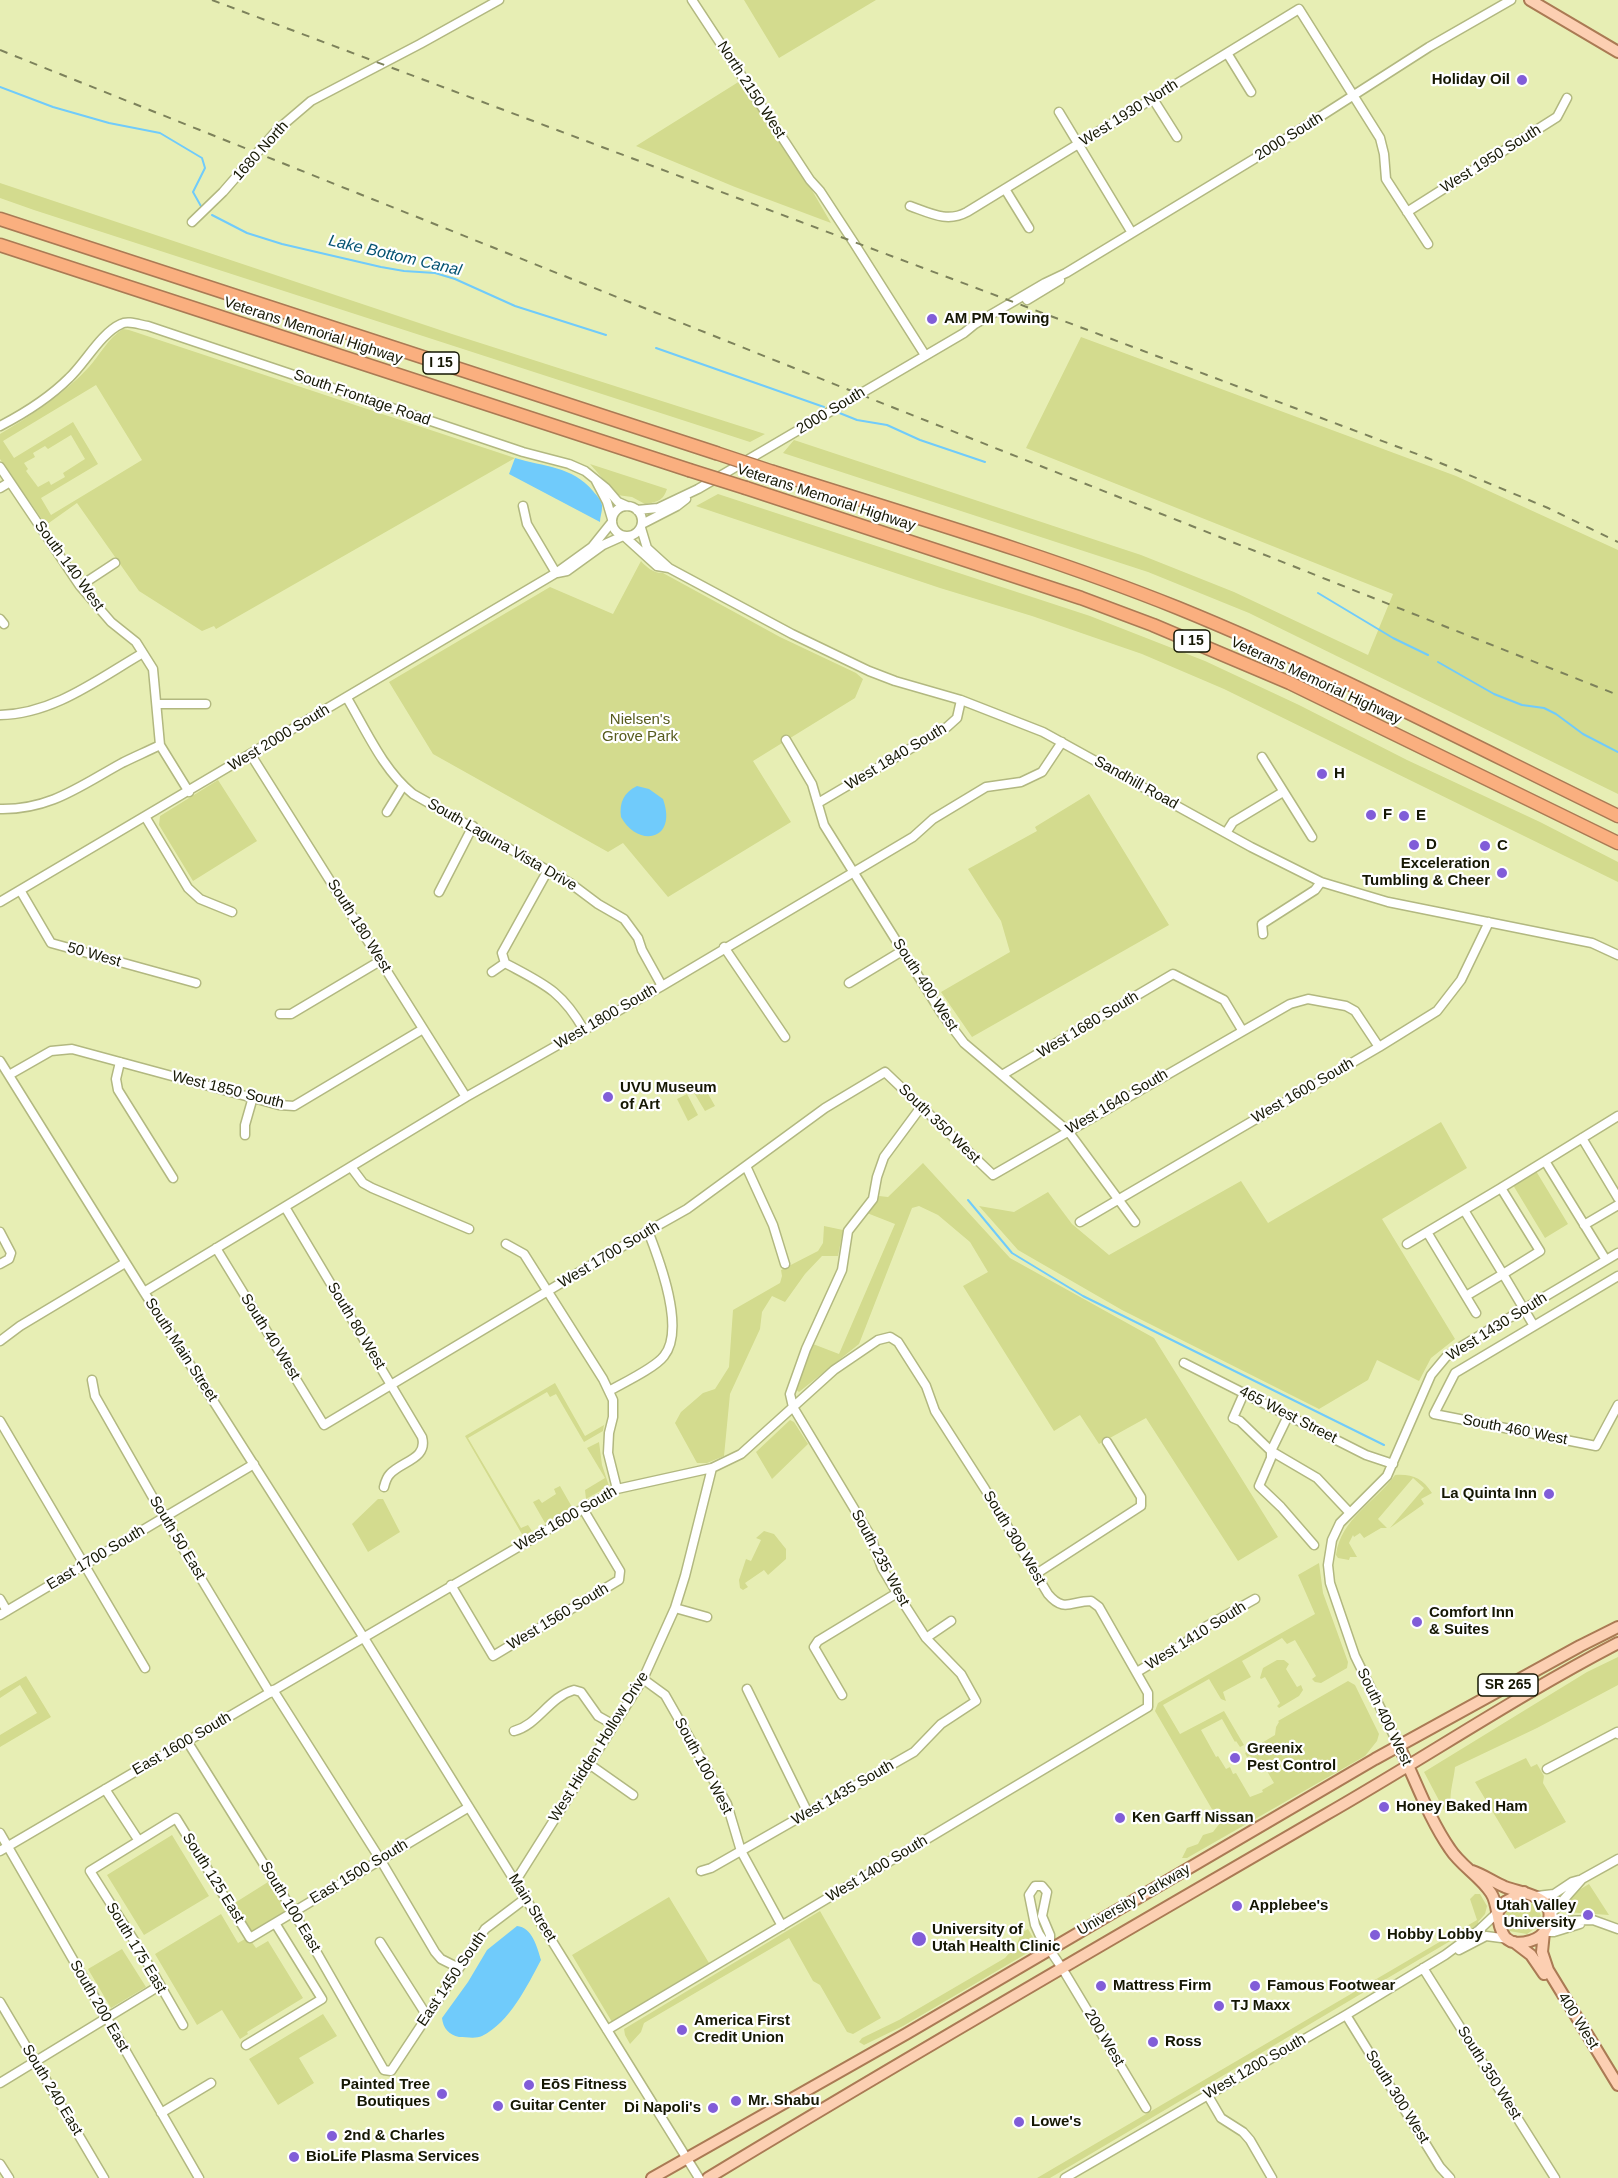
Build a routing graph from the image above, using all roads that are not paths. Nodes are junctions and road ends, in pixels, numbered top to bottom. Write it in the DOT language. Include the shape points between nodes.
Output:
graph roads {
  1 [pos="499,0"];
  2 [pos="692,0"];
  3 [pos="1511,0"];
  4 [pos="1530,0"];
  5 [pos="1618,52"];
  6 [pos="1227,53"];
  7 [pos="1251,92"];
  8 [pos="1353,97"];
  9 [pos="1568,98"];
  10 [pos="1153,99"];
  11 [pos="1059,112"];
  12 [pos="1177,137"];
  13 [pos="1078,144"];
  14 [pos="1005,189"];
  15 [pos="909,206"];
  16 [pos="1407,212"];
  17 [pos="0,219"];
  18 [pos="192,222"];
  19 [pos="1029,228"];
  20 [pos="1132,233"];
  21 [pos="1428,244"];
  22 [pos="0,245"];
  23 [pos="925,355"];
  24 [pos="0,426"];
  25 [pos="0,468"];
  26 [pos="596,481"];
  27 [pos="10,482"];
  28 [pos="0,488"];
  29 [pos="698,489"];
  30 [pos="523,506"];
  31 [pos="627,506"];
  32 [pos="637,510"];
  33 [pos="612,520"];
  34 [pos="641,526"];
  35 [pos="624,536"];
  36 [pos="115,563"];
  37 [pos="669,568"];
  38 [pos="556,573"];
  39 [pos="80,586"];
  40 [pos="143,653"];
  41 [pos="347,698"];
  42 [pos="961,700"];
  43 [pos="157,704"];
  44 [pos="206,704"];
  45 [pos="0,716"];
  46 [pos="786,740"];
  47 [pos="1062,742"];
  48 [pos="160,745"];
  49 [pos="251,754"];
  50 [pos="1262,758"];
  51 [pos="403,786"];
  52 [pos="189,792"];
  53 [pos="1283,792"];
  54 [pos="818,803"];
  55 [pos="0,810"];
  56 [pos="387,812"];
  57 [pos="1618,816"];
  58 [pos="146,818"];
  59 [pos="473,826"];
  60 [pos="1226,833"];
  61 [pos="1312,837"];
  62 [pos="1618,843"];
  63 [pos="548,870"];
  64 [pos="852,871"];
  65 [pos="1321,882"];
  66 [pos="20,890"];
  67 [pos="438,892"];
  68 [pos="0,902"];
  69 [pos="232,912"];
  70 [pos="1489,922"];
  71 [pos="1263,934"];
  72 [pos="724,947"];
  73 [pos="902,951"];
  74 [pos="1618,955"];
  75 [pos="380,961"];
  76 [pos="505,963"];
  77 [pos="492,972"];
  78 [pos="196,983"];
  79 [pos="849,983"];
  80 [pos="662,986"];
  81 [pos="280,1014"];
  82 [pos="423,1029"];
  83 [pos="584,1030"];
  84 [pos="1242,1030"];
  85 [pos="785,1037"];
  86 [pos="1379,1047"];
  87 [pos="0,1061"];
  88 [pos="120,1062"];
  89 [pos="885,1072"];
  90 [pos="9,1075"];
  91 [pos="1002,1075"];
  92 [pos="253,1097"];
  93 [pos="466,1097"];
  94 [pos="921,1107"];
  95 [pos="1618,1116"];
  96 [pos="1068,1131"];
  97 [pos="245,1135"];
  98 [pos="1582,1138"];
  99 [pos="1545,1161"];
  100 [pos="746,1166"];
  101 [pos="351,1167"];
  102 [pos="993,1175"];
  103 [pos="173,1178"];
  104 [pos="1501,1188"];
  105 [pos="1618,1198"];
  106 [pos="1117,1199"];
  107 [pos="1618,1205"];
  108 [pos="285,1207"];
  109 [pos="1464,1210"];
  110 [pos="1080,1222"];
  111 [pos="1135,1222"];
  112 [pos="1584,1226"];
  113 [pos="469,1229"];
  114 [pos="648,1231"];
  115 [pos="0,1232"];
  116 [pos="1427,1232"];
  117 [pos="506,1244"];
  118 [pos="1407,1244"];
  119 [pos="216,1248"];
  120 [pos="1618,1253"];
  121 [pos="1606,1260"];
  122 [pos="125,1263"];
  123 [pos="0,1264"];
  124 [pos="785,1264"];
  125 [pos="1503,1274"];
  126 [pos="1615,1278"];
  127 [pos="1618,1289"];
  128 [pos="144,1292"];
  129 [pos="548,1293"];
  130 [pos="1466,1296"];
  131 [pos="1523,1309"];
  132 [pos="1476,1313"];
  133 [pos="1534,1326"];
  134 [pos="888,1336"];
  135 [pos="0,1341"];
  136 [pos="1184,1363"];
  137 [pos="92,1380"];
  138 [pos="391,1386"];
  139 [pos="609,1391"];
  140 [pos="1244,1393"];
  141 [pos="1618,1406"];
  142 [pos="793,1407"];
  143 [pos="1288,1416"];
  144 [pos="0,1421"];
  145 [pos="324,1425"];
  146 [pos="2,1431"];
  147 [pos="1107,1442"];
  148 [pos="1271,1451"];
  149 [pos="254,1464"];
  150 [pos="1393,1464"];
  151 [pos="712,1468"];
  152 [pos="384,1487"];
  153 [pos="617,1489"];
  154 [pos="583,1509"];
  155 [pos="1348,1512"];
  156 [pos="164,1517"];
  157 [pos="1314,1545"];
  158 [pos="1330,1548"];
  159 [pos="85,1564"];
  160 [pos="1036,1574"];
  161 [pos="451,1585"];
  162 [pos="897,1593"];
  163 [pos="0,1599"];
  164 [pos="1255,1599"];
  165 [pos="675,1608"];
  166 [pos="4,1613"];
  167 [pos="706,1617"];
  168 [pos="951,1621"];
  169 [pos="1618,1627"];
  170 [pos="364,1638"];
  171 [pos="926,1638"];
  172 [pos="1618,1643"];
  173 [pos="145,1668"];
  174 [pos="1137,1672"];
  175 [pos="644,1679"];
  176 [pos="747,1689"];
  177 [pos="271,1692"];
  178 [pos="842,1695"];
  179 [pos="976,1701"];
  180 [pos="1147,1709"];
  181 [pos="614,1725"];
  182 [pos="514,1731"];
  183 [pos="1618,1733"];
  184 [pos="187,1741"];
  185 [pos="1399,1746"];
  186 [pos="589,1764"];
  187 [pos="1409,1766"];
  188 [pos="1546,1768"];
  189 [pos="105,1789"];
  190 [pos="633,1795"];
  191 [pos="469,1807"];
  192 [pos="808,1813"];
  193 [pos="0,1833"];
  194 [pos="139,1841"];
  195 [pos="4,1848"];
  196 [pos="741,1851"];
  197 [pos="380,1858"];
  198 [pos="1618,1859"];
  199 [pos="701,1871"];
  200 [pos="1472,1871"];
  201 [pos="1582,1880"];
  202 [pos="515,1882"];
  203 [pos="1524,1892"];
  204 [pos="1537,1896"];
  205 [pos="525,1898"];
  206 [pos="293,1911"];
  207 [pos="1497,1913"];
  208 [pos="1549,1916"];
  209 [pos="1598,1922"];
  210 [pos="275,1923"];
  211 [pos="782,1926"];
  212 [pos="1618,1929"];
  213 [pos="1544,1932"];
  214 [pos="250,1938"];
  215 [pos="1511,1940"];
  216 [pos="380,1942"];
  217 [pos="1050,1949"];
  218 [pos="1445,1955"];
  219 [pos="459,1968"];
  220 [pos="1062,1968"];
  221 [pos="1423,1968"];
  222 [pos="159,1986"];
  223 [pos="1556,1988"];
  224 [pos="0,2002"];
  225 [pos="1346,2015"];
  226 [pos="428,2016"];
  227 [pos="106,2018"];
  228 [pos="183,2025"];
  229 [pos="607,2030"];
  230 [pos="246,2045"];
  231 [pos="36,2062"];
  232 [pos="391,2071"];
  233 [pos="0,2083"];
  234 [pos="211,2083"];
  235 [pos="1618,2085"];
  236 [pos="1207,2094"];
  237 [pos="1146,2108"];
  238 [pos="161,2113"];
  239 [pos="687,2158"];
  240 [pos="0,2164"];
  241 [pos="1071,2177"];
  242 [pos="9,2178"];
  243 [pos="104,2178"];
  244 [pos="199,2178"];
  245 [pos="652,2178"];
  246 [pos="699,2178"];
  247 [pos="708,2178"];
  248 [pos="1272,2178"];
  249 [pos="1450,2178"];
  250 [pos="1555,2178"];
  1 -- 18 [label="street, 1680 North" via="408,54 311,101 277,130"];
  2 -- 23 [label="street, North 2150 West"];
  3 -- 8 [label="street, 2000 South"];
  4 -- 5 [label="main road"];
  6 -- 7 [label="street"];
  6 -- 8 [label="street, West 1930 North" via="1299,9"];
  6 -- 10 [label="street, West 1930 North"];
  8 -- 16 [label="street" via="1380,138 1386,179"];
  8 -- 20 [label="street, 2000 South"];
  9 -- 16 [label="street, West 1950 South" via="1557,117"];
  10 -- 12 [label="street"];
  10 -- 13 [label="street, West 1930 North"];
  11 -- 13 [label="street"];
  13 -- 14 [label="street, West 1930 North"];
  13 -- 20 [label="street"];
  14 -- 15 [label="street, West 1930 North" via="960,216 940,217"];
  14 -- 19 [label="street"];
  16 -- 21 [label="street"];
  17 -- 57 [label="highway, Veterans Memorial Highway / I 15, bridge" via="1077,570 1300,661"];
  20 -- 23 [label="street, 2000 South" via="1054,284"];
  22 -- 62 [label="highway, Veterans Memorial Highway / I 15, bridge" via="1081,598 1290,684"];
  23 -- 29 [label="street, 2000 South"];
  24 -- 26 [label="street, South Frontage Road" via="28,411 68,380 106,336 125,322 148,326 569,464"];
  25 -- 27 [label="street, South 140 West"];
  26 -- 31 [label="street, South Frontage Road"];
  26 -- 33 [label="street"];
  27 -- 28 [label="street"];
  27 -- 39 [label="street, South 140 West"];
  29 -- 32 [label="street" via="658,508"];
  29 -- 34 [label="street"];
  30 -- 38 [label="street" via="527,524"];
  31 -- 32 [label="street"];
  31 -- 33 [label="street" via="617,510"];
  32 -- 34 [label="street"];
  33 -- 35 [label="street" via="615,531"];
  33 -- 38 [label="street, West 2000 South" via="592,547"];
  34 -- 35 [label="street" via="634,535"];
  34 -- 37 [label="street, Sandhill Road" via="647,548"];
  35 -- 37 [label="street, Sandhill Road" via="657,566"];
  35 -- 38 [label="street, West 2000 South" via="603,545 567,571"];
  36 -- 39 [label="street"];
  37 -- 42 [label="street, Sandhill Road" via="869,671"];
  38 -- 41 [label="street, West 2000 South"];
  39 -- 40 [label="street, South 140 West"];
  40 -- 43 [label="street, South 140 West" via="153,669"];
  40 -- 45 [label="street" via="59,702 31,712"];
  41 -- 49 [label="street, West 2000 South"];
  41 -- 51 [label="street, South Laguna Vista Drive"];
  42 -- 47 [label="street, Sandhill Road"];
  42 -- 54 [label="street, West 1840 South" via="957,718 947,727"];
  43 -- 44 [label="street"];
  43 -- 48 [label="street, South 140 West"];
  46 -- 54 [label="street, South 400 West" via="812,784"];
  47 -- 60 [label="street, Sandhill Road"];
  47 -- 64 [label="street, West 1800 South" via="1042,772 1021,782 986,787 933,819 913,837"];
  48 -- 52 [label="street, South 140 West"];
  48 -- 55 [label="street" via="49,802"];
  49 -- 52 [label="street, West 2000 South"];
  49 -- 75 [label="street, South 180 West"];
  50 -- 53 [label="street"];
  51 -- 56 [label="street"];
  51 -- 59 [label="street, South Laguna Vista Drive"];
  52 -- 58 [label="street, West 2000 South"];
  53 -- 60 [label="street" via="1233,822"];
  53 -- 61 [label="street"];
  54 -- 64 [label="street, South 400 West" via="824,825"];
  58 -- 66 [label="street, West 2000 South"];
  58 -- 69 [label="street" via="188,888 200,899"];
  59 -- 63 [label="street, South Laguna Vista Drive"];
  59 -- 67 [label="street"];
  60 -- 65 [label="street, Sandhill Road"];
  63 -- 76 [label="street" via="502,953"];
  63 -- 80 [label="street, South Laguna Vista Drive" via="624,919"];
  64 -- 72 [label="street, West 1800 South"];
  64 -- 73 [label="street, South 400 West"];
  65 -- 70 [label="street, Sandhill Road" via="1388,902"];
  65 -- 71 [label="street" via="1315,890 1262,924"];
  66 -- 68 [label="street, West 2000 South"];
  66 -- 78 [label="street, 50 West" via="51,943"];
  70 -- 74 [label="street, Sandhill Road" via="1592,943"];
  70 -- 86 [label="street, West 1600 South" via="1461,980 1437,1011"];
  72 -- 80 [label="street, West 1800 South"];
  72 -- 85 [label="street"];
  73 -- 79 [label="street"];
  73 -- 91 [label="street, South 400 West" via="964,1043"];
  75 -- 81 [label="street" via="291,1014"];
  75 -- 82 [label="street, South 180 West"];
  76 -- 77 [label="street"];
  76 -- 83 [label="street" via="560,995"];
  80 -- 83 [label="street, West 1800 South"];
  82 -- 92 [label="street, West 1850 South" via="294,1106"];
  82 -- 93 [label="street, South 180 West"];
  83 -- 93 [label="street, West 1800 South"];
  84 -- 86 [label="street, West 1640 South" via="1290,1004 1308,999 1355,1011"];
  84 -- 91 [label="street, West 1680 South" via="1224,1000 1173,974"];
  84 -- 96 [label="street, West 1640 South"];
  86 -- 106 [label="street, West 1600 South"];
  87 -- 90 [label="street, South Main Street"];
  88 -- 90 [label="street, West 1850 South" via="72,1049 51,1051"];
  88 -- 92 [label="street, West 1850 South"];
  88 -- 103 [label="street" via="118,1090"];
  89 -- 94 [label="street, South 350 West"];
  89 -- 100 [label="street, West 1700 South" via="825,1108"];
  90 -- 122 [label="street, South Main Street"];
  91 -- 96 [label="street, South 400 West"];
  92 -- 97 [label="street"];
  93 -- 101 [label="street, West 1800 South"];
  94 -- 102 [label="street, South 350 West"];
  94 -- 142 [label="street" via="884,1157 873,1199 848,1231 842,1270 790,1394"];
  95 -- 98 [label="street"];
  96 -- 102 [label="street, West 1640 South"];
  96 -- 106 [label="street, South 400 West"];
  98 -- 99 [label="street"];
  98 -- 105 [label="street"];
  99 -- 104 [label="street"];
  99 -- 112 [label="street"];
  100 -- 114 [label="street, West 1700 South" via="687,1209"];
  100 -- 124 [label="street" via="773,1225"];
  101 -- 108 [label="street, West 1800 South"];
  101 -- 113 [label="street" via="372,1188"];
  104 -- 109 [label="street"];
  104 -- 125 [label="street" via="1540,1251"];
  106 -- 110 [label="street, West 1600 South"];
  106 -- 111 [label="street, South 400 West"];
  107 -- 112 [label="street"];
  108 -- 119 [label="street, West 1800 South"];
  108 -- 138 [label="street, South 80 West"];
  109 -- 116 [label="street"];
  109 -- 125 [label="street"];
  112 -- 121 [label="street"];
  114 -- 129 [label="street, West 1700 South"];
  114 -- 139 [label="street" via="667,1290 672,1337 664,1356"];
  115 -- 123 [label="street" via="11,1250"];
  116 -- 118 [label="street"];
  116 -- 130 [label="street"];
  117 -- 129 [label="street" via="524,1254"];
  119 -- 128 [label="street, West 1800 South"];
  119 -- 145 [label="street, South 40 West"];
  120 -- 121 [label="street, West 1430 South"];
  121 -- 131 [label="street, West 1430 South"];
  122 -- 128 [label="street, South Main Street"];
  122 -- 135 [label="street"];
  125 -- 130 [label="street"];
  125 -- 131 [label="street"];
  126 -- 127 [label="street"];
  126 -- 133 [label="street"];
  128 -- 149 [label="street, South Main Street"];
  129 -- 138 [label="street, West 1700 South"];
  129 -- 139 [label="street"];
  130 -- 132 [label="street"];
  131 -- 133 [label="street"];
  131 -- 150 [label="street, West 1430 South" via="1462,1346 1437,1367"];
  133 -- 141 [label="street, South 460 West" via="1455,1373 1434,1414 1596,1446"];
  134 -- 142 [label="street, West 1600 South" via="834,1370"];
  134 -- 160 [label="street, South 300 West" via="898,1342 923,1381 935,1411"];
  136 -- 140 [label="street, 465 West Street"];
  137 -- 156 [label="street, South 50 East" via="95,1396"];
  138 -- 145 [label="street, West 1700 South"];
  138 -- 152 [label="street, South 80 West" via="422,1437 423,1447 418,1455 389,1474"];
  139 -- 153 [label="street" via="614,1417 608,1453"];
  140 -- 143 [label="street, 465 West Street"];
  140 -- 148 [label="street" via="1233,1418"];
  142 -- 151 [label="street, West 1600 South" via="752,1446"];
  142 -- 162 [label="street, South 235 West" via="870,1535 882,1568"];
  143 -- 148 [label="street"];
  143 -- 150 [label="street, 465 West Street" via="1366,1455"];
  144 -- 146 [label="street"];
  146 -- 159 [label="street"];
  147 -- 160 [label="street" via="1142,1504"];
  148 -- 155 [label="street" via="1317,1478"];
  148 -- 157 [label="street" via="1259,1486"];
  149 -- 156 [label="street, East 1700 South"];
  149 -- 170 [label="street, South Main Street"];
  150 -- 155 [label="street, West 1430 South" via="1378,1486"];
  151 -- 153 [label="street, West 1600 South"];
  151 -- 165 [label="street, West Hidden Hollow Drive"];
  153 -- 154 [label="street, West 1600 South"];
  154 -- 161 [label="street, West 1600 South"];
  154 -- 161 [label="street, West 1560 South" via="620,1571 619,1580 493,1656"];
  155 -- 158 [label="street, West 1430 South"];
  156 -- 159 [label="street, East 1700 South"];
  156 -- 177 [label="street, South 50 East"];
  158 -- 185 [label="street, South 400 West" via="1330,1583 1355,1656"];
  159 -- 166 [label="street, East 1700 South"];
  159 -- 173 [label="street"];
  160 -- 174 [label="street, South 300 West" via="1057,1603 1095,1603"];
  161 -- 170 [label="street, West 1600 South"];
  162 -- 171 [label="street, South 235 West"];
  162 -- 178 [label="street" via="814,1647"];
  163 -- 166 [label="street"];
  164 -- 174 [label="street, West 1410 South"];
  165 -- 167 [label="street"];
  165 -- 175 [label="street, West Hidden Hollow Drive"];
  168 -- 171 [label="street"];
  169 -- 185 [label="main road, University Parkway / SR 265"];
  170 -- 177 [label="street, East 1600 South"];
  170 -- 191 [label="street, Main Street"];
  171 -- 179 [label="street, South 235 West" via="961,1674"];
  172 -- 187 [label="main road, University Parkway / SR 265"];
  174 -- 180 [label="street, South 300 West" via="1149,1699"];
  175 -- 181 [label="street, West Hidden Hollow Drive"];
  175 -- 196 [label="street, South 100 West" via="665,1695 727,1804"];
  176 -- 192 [label="street"];
  177 -- 184 [label="street, East 1600 South"];
  177 -- 197 [label="street, South 50 East"];
  179 -- 192 [label="street, West 1435 South" via="941,1724 914,1752"];
  180 -- 211 [label="street, West 1400 South"];
  181 -- 182 [label="street" via="598,1716 581,1692 574,1690 551,1703 525,1728"];
  181 -- 186 [label="street, West Hidden Hollow Drive"];
  183 -- 188 [label="street"];
  184 -- 189 [label="street, East 1600 South"];
  184 -- 206 [label="street, South 100 East"];
  185 -- 187 [label="main road, South 400 West"];
  185 -- 217 [label="main road, University Parkway / SR 265"];
  186 -- 190 [label="street"];
  186 -- 202 [label="street, West Hidden Hollow Drive"];
  187 -- 200 [label="main road, South 400 West" via="1448,1847"];
  187 -- 220 [label="main road, University Parkway / SR 265"];
  189 -- 194 [label="street"];
  189 -- 195 [label="street, East 1600 South"];
  191 -- 197 [label="street, East 1500 South"];
  191 -- 202 [label="street, Main Street"];
  192 -- 196 [label="street, West 1435 South"];
  193 -- 195 [label="street, South 200 East"];
  194 -- 214 [label="street, South 125 East" via="176,1818"];
  194 -- 222 [label="street, South 175 East" via="90,1871"];
  195 -- 227 [label="street, South 200 East"];
  196 -- 199 [label="street, West 1435 South"];
  196 -- 211 [label="street, South 100 West"];
  197 -- 206 [label="street, East 1500 South"];
  197 -- 219 [label="street, South 50 East" via="435,1952"];
  198 -- 201 [label="street"];
  200 -- 203 [label="main road, South 400 West"];
  200 -- 207 [label="main road, South 400 West" via="1492,1894"];
  201 -- 204 [label="street" via="1555,1893"];
  201 -- 208 [label="street"];
  202 -- 205 [label="street, Main Street"];
  203 -- 204 [label="main road"];
  203 -- 207 [label="main road" via="1508,1900"];
  204 -- 208 [label="main road"];
  205 -- 219 [label="street, East 1450 South" via="485,1929"];
  205 -- 229 [label="street, Main Street"];
  206 -- 210 [label="street, East 1500 South"];
  206 -- 232 [label="street, South 100 East" via="368,2044 384,2070"];
  207 -- 215 [label="main road" via="1499,1929"];
  207 -- 218 [label="street, West 1200 South"];
  208 -- 209 [label="street" via="1564,1921"];
  208 -- 213 [label="main road"];
  209 -- 212 [label="street"];
  209 -- 213 [label="street"];
  210 -- 214 [label="street, East 1500 South"];
  210 -- 230 [label="street" via="322,1999"];
  211 -- 229 [label="street, West 1400 South"];
  213 -- 215 [label="main road" via="1531,1941"];
  213 -- 223 [label="main road" via="1544,1960"];
  215 -- 218 [label="street, West 1200 South" via="1486,1936"];
  215 -- 223 [label="main road" via="1531,1955"];
  216 -- 226 [label="street"];
  217 -- 217 [label="street" via="1050,1935 1042,1916 1047,1892 1042,1886 1035,1886 1029,1895 1034,1920"];
  217 -- 220 [label="street, 200 West"];
  217 -- 239 [label="main road, University Parkway / SR 265"];
  218 -- 221 [label="street, West 1200 South"];
  219 -- 226 [label="street, East 1450 South"];
  220 -- 237 [label="street, 200 West"];
  220 -- 247 [label="main road, University Parkway / SR 265"];
  221 -- 225 [label="street, West 1200 South"];
  221 -- 250 [label="street, South 350 West"];
  222 -- 227 [label="street"];
  222 -- 228 [label="street, South 175 East"];
  223 -- 235 [label="main road, 400 West"];
  224 -- 231 [label="street, South 240 East"];
  225 -- 236 [label="street, West 1200 South"];
  225 -- 249 [label="street, South 300 West" via="1440,2168"];
  226 -- 232 [label="street, East 1450 South"];
  227 -- 231 [label="street"];
  227 -- 238 [label="street, South 200 East"];
  229 -- 239 [label="street, Main Street"];
  231 -- 233 [label="street"];
  231 -- 243 [label="street, South 240 East"];
  234 -- 238 [label="street"];
  236 -- 241 [label="street, West 1200 South"];
  236 -- 248 [label="street" via="1221,2118 1250,2140"];
  238 -- 244 [label="street, South 200 East"];
  239 -- 245 [label="main road, University Parkway / SR 265"];
  239 -- 246 [label="street, Main Street"];
  240 -- 242 [label="street"];
}
